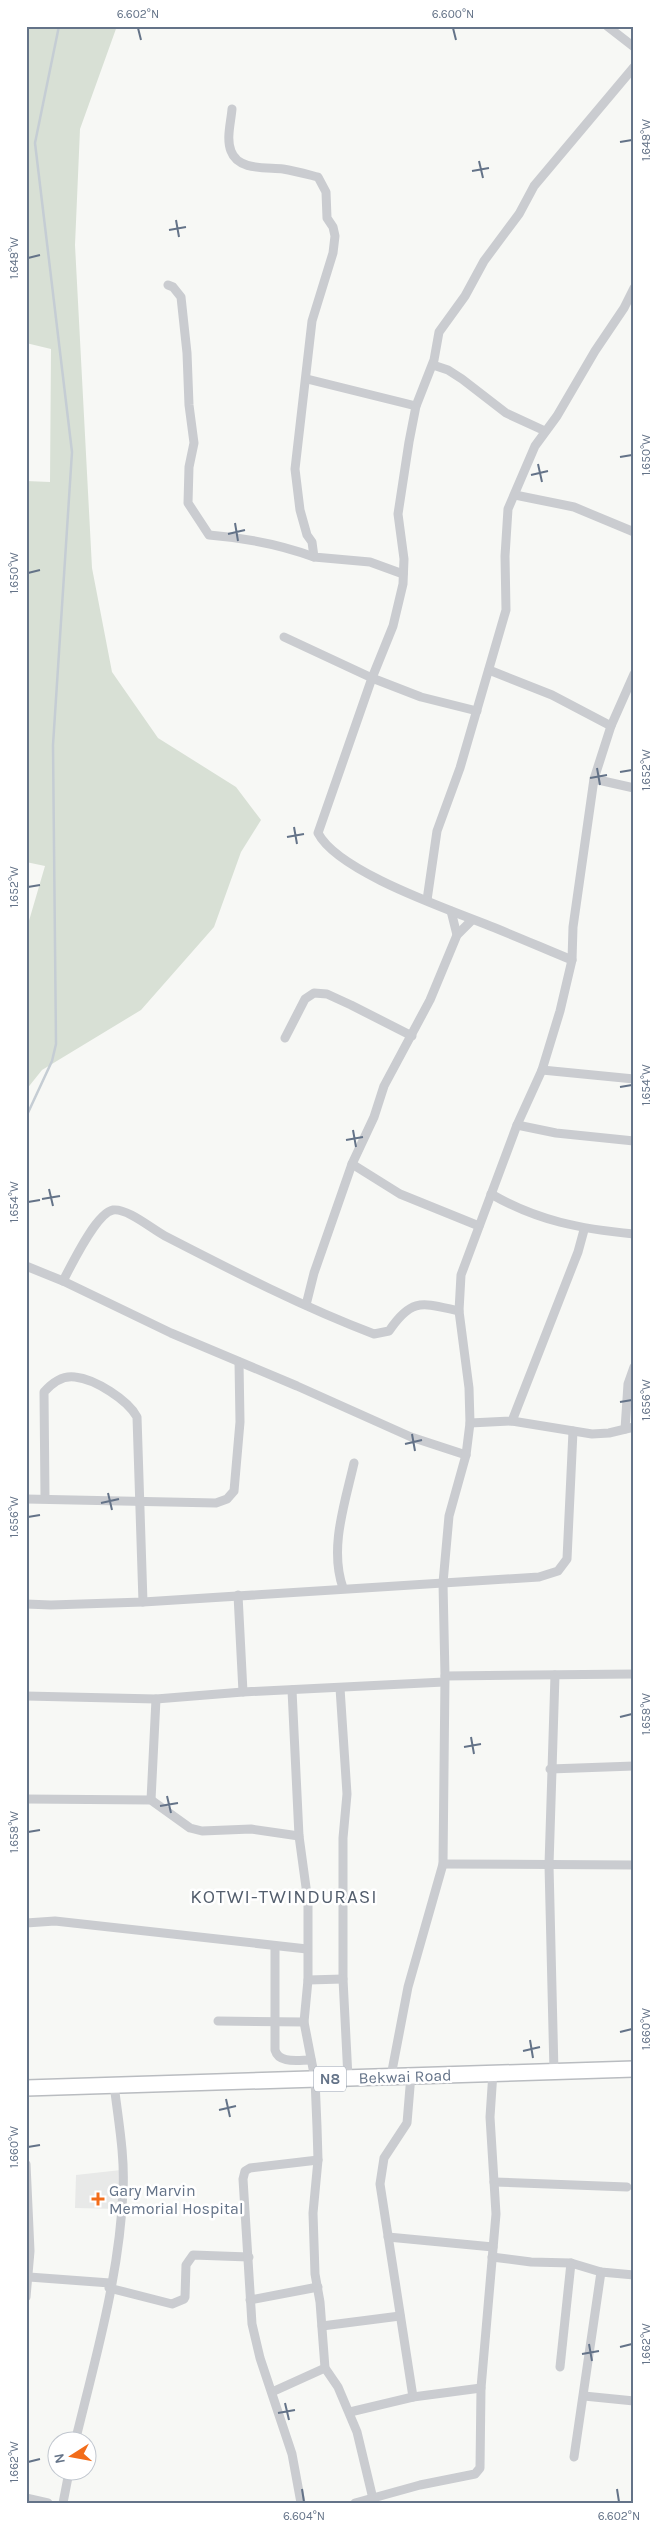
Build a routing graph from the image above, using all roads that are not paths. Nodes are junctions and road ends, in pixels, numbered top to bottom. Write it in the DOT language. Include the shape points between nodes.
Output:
graph roads {
  1 [pos="606,26"];
  2 [pos="634,47"];
  3 [pos="634,68"];
  4 [pos="232,109"];
  5 [pos="168,285"];
  6 [pos="634,288"];
  7 [pos="433,365"];
  8 [pos="307,379"];
  9 [pos="416,406"];
  10 [pos="545,431"];
  11 [pos="515,495"];
  12 [pos="634,532"];
  13 [pos="314,557"];
  14 [pos="403,574"];
  15 [pos="284,637"];
  16 [pos="489,670"];
  17 [pos="634,674"];
  18 [pos="372,678"];
  19 [pos="477,711"];
  20 [pos="610,726"];
  21 [pos="594,779"];
  22 [pos="634,788"];
  23 [pos="427,900"];
  24 [pos="451,911"];
  25 [pos="472,920"];
  26 [pos="457,935"];
  27 [pos="572,960"];
  28 [pos="412,1036"];
  29 [pos="285,1038"];
  30 [pos="542,1070"];
  31 [pos="634,1079"];
  32 [pos="517,1125"];
  33 [pos="634,1141"];
  34 [pos="352,1164"];
  35 [pos="491,1194"];
  36 [pos="479,1226"];
  37 [pos="584,1230"];
  38 [pos="634,1234"];
  39 [pos="26,1266"];
  40 [pos="63,1281"];
  41 [pos="306,1305"];
  42 [pos="459,1311"];
  43 [pos="239,1362"];
  44 [pos="634,1367"];
  45 [pos="512,1421"];
  46 [pos="470,1423"];
  47 [pos="630,1428"];
  48 [pos="573,1431"];
  49 [pos="466,1455"];
  50 [pos="354,1463"];
  51 [pos="45,1498"];
  52 [pos="26,1499"];
  53 [pos="139,1503"];
  54 [pos="443,1583"];
  55 [pos="343,1588"];
  56 [pos="238,1595"];
  57 [pos="143,1602"];
  58 [pos="26,1604"];
  59 [pos="634,1674"];
  60 [pos="555,1675"];
  61 [pos="444,1679"];
  62 [pos="340,1688"];
  63 [pos="292,1690"];
  64 [pos="243,1692"];
  65 [pos="26,1696"];
  66 [pos="156,1699"];
  67 [pos="634,1766"];
  68 [pos="550,1769"];
  69 [pos="26,1798"];
  70 [pos="151,1800"];
  71 [pos="299,1836"];
  72 [pos="442,1864"];
  73 [pos="549,1865"];
  74 [pos="634,1865"];
  75 [pos="26,1923"];
  76 [pos="275,1946"];
  77 [pos="307,1949"];
  78 [pos="343,1978"];
  79 [pos="308,1980"];
  80 [pos="218,2021"];
  81 [pos="273,2021"];
  82 [pos="304,2022"];
  83 [pos="311,2060"];
  84 [pos="634,2069"];
  85 [pos="493,2072"];
  86 [pos="554,2072"];
  87 [pos="411,2075"];
  88 [pos="391,2076"];
  89 [pos="348,2078"];
  90 [pos="315,2079"];
  91 [pos="114,2084"];
  92 [pos="26,2088"];
  93 [pos="318,2160"];
  94 [pos="26,2164"];
  95 [pos="494,2182"];
  96 [pos="27,2183"];
  97 [pos="627,2187"];
  98 [pos="388,2236"];
  99 [pos="493,2247"];
  100 [pos="249,2256"];
  101 [pos="492,2257"];
  102 [pos="571,2263"];
  103 [pos="601,2272"];
  104 [pos="634,2275"];
  105 [pos="29,2277"];
  106 [pos="110,2285"];
  107 [pos="318,2287"];
  108 [pos="26,2297"];
  109 [pos="250,2300"];
  110 [pos="400,2316"];
  111 [pos="322,2326"];
  112 [pos="325,2368"];
  113 [pos="560,2368"];
  114 [pos="481,2388"];
  115 [pos="272,2392"];
  116 [pos="584,2396"];
  117 [pos="413,2398"];
  118 [pos="634,2401"];
  119 [pos="350,2412"];
  120 [pos="77,2432"];
  121 [pos="574,2457"];
  122 [pos="66,2482"];
  123 [pos="26,2498"];
  124 [pos="374,2500"];
  125 [pos="48,2503"];
  126 [pos="63,2503"];
  127 [pos="301,2503"];
  128 [pos="355,2503"];
  1 -- 2 [label="street"];
  3 -- 7 [label="street" via="534,186 519,214 484,261 468,291 439,332"];
  4 -- 8 [label="street" via="229,138 236,159 253,166 318,177 326,192 326,212 333,227 334,244 312,321"];
  5 -- 13 [label="street" via="181,297 187,353 187,388 194,443 189,467 188,503 210,535 261,540"];
  6 -- 10 [label="street"];
  7 -- 9 [label="street"];
  7 -- 10 [label="street" via="462,379 506,413"];
  8 -- 9 [label="street"];
  8 -- 13 [label="street" via="299,427 296,479 300,510"];
  9 -- 14 [label="street" via="398,514"];
  10 -- 11 [label="street" via="527,461"];
  11 -- 12 [label="street" via="574,508"];
  11 -- 16 [label="street" via="508,509 505,533 506,610"];
  13 -- 14 [label="street" via="370,562"];
  14 -- 18 [label="street" via="393,626"];
  15 -- 18 [label="street"];
  16 -- 19 [label="street"];
  16 -- 20 [label="street" via="552,695"];
  17 -- 20 [label="street"];
  18 -- 19 [label="street" via="422,697"];
  18 -- 23 [label="street" via="318,833 323,844 357,868"];
  19 -- 23 [label="street" via="437,831"];
  20 -- 21 [label="street"];
  21 -- 22 [label="street"];
  21 -- 27 [label="street" via="573,927"];
  23 -- 24 [label="street"];
  24 -- 25 [label="street"];
  24 -- 26 [label="street"];
  25 -- 26 [label="street"];
  25 -- 27 [label="street"];
  26 -- 28 [label="street"];
  27 -- 30 [label="street"];
  28 -- 29 [label="street" via="327,994 314,993 305,1000"];
  28 -- 34 [label="street" via="392,1068"];
  30 -- 31 [label="street"];
  30 -- 32 [label="street"];
  32 -- 33 [label="street" via="556,1133"];
  32 -- 35 [label="street"];
  34 -- 36 [label="street" via="400,1194"];
  34 -- 41 [label="street"];
  35 -- 36 [label="street"];
  35 -- 37 [label="street" via="532,1214"];
  36 -- 42 [label="street" via="461,1275"];
  37 -- 38 [label="street"];
  37 -- 45 [label="street"];
  39 -- 40 [label="street"];
  40 -- 41 [label="street" via="84,1240 114,1210 127,1213 162,1235"];
  40 -- 43 [label="street"];
  41 -- 42 [label="street" via="374,1334 389,1331 401,1314 411,1307 434,1305"];
  42 -- 46 [label="street"];
  43 -- 49 [label="street" via="411,1437"];
  43 -- 53 [label="street" via="240,1422 234,1491 227,1499 216,1503"];
  44 -- 47 [label="street" via="628,1384"];
  45 -- 46 [label="street"];
  45 -- 48 [label="street"];
  46 -- 49 [label="street"];
  47 -- 48 [label="street" via="592,1434"];
  48 -- 54 [label="street" via="567,1559 558,1571 540,1578"];
  49 -- 54 [label="street" via="449,1516"];
  50 -- 55 [label="street" via="339,1534 338,1574"];
  51 -- 52 [label="street"];
  51 -- 53 [label="street"];
  51 -- 53 [label="street" via="44,1392 60,1378 75,1377 121,1399 131,1406 137,1417"];
  53 -- 57 [label="street"];
  54 -- 55 [label="street"];
  54 -- 61 [label="street"];
  55 -- 56 [label="street"];
  56 -- 57 [label="street"];
  56 -- 64 [label="street"];
  57 -- 58 [label="street"];
  59 -- 60 [label="street"];
  60 -- 61 [label="street"];
  60 -- 68 [label="street"];
  61 -- 62 [label="street"];
  61 -- 72 [label="street"];
  62 -- 63 [label="street"];
  62 -- 78 [label="street" via="347,1794 343,1838"];
  63 -- 64 [label="street"];
  63 -- 71 [label="street"];
  64 -- 66 [label="street"];
  65 -- 66 [label="street"];
  66 -- 70 [label="street"];
  67 -- 68 [label="street"];
  68 -- 73 [label="street"];
  69 -- 70 [label="street"];
  70 -- 71 [label="street" via="190,1828 202,1831 251,1829"];
  71 -- 77 [label="street" via="308,1902"];
  72 -- 73 [label="street"];
  72 -- 88 [label="street" via="408,1987"];
  73 -- 74 [label="street"];
  73 -- 86 [label="street"];
  75 -- 76 [label="street" via="55,1921"];
  76 -- 77 [label="street"];
  76 -- 81 [label="street"];
  77 -- 79 [label="street"];
  78 -- 79 [label="street"];
  78 -- 89 [label="street"];
  79 -- 82 [label="street"];
  80 -- 81 [label="street"];
  81 -- 82 [label="street"];
  81 -- 83 [label="street" via="277,2056 281,2059"];
  82 -- 83 [label="street"];
  83 -- 90 [label="street"];
  84 -- 86 [label="highway, Bekwai Road / N8"];
  85 -- 86 [label="highway, Bekwai Road / N8"];
  85 -- 87 [label="highway, Bekwai Road / N8"];
  85 -- 95 [label="street" via="490,2117"];
  87 -- 88 [label="highway, Bekwai Road / N8"];
  87 -- 98 [label="street" via="407,2123 384,2158 381,2173"];
  88 -- 89 [label="highway, Bekwai Road / N8"];
  89 -- 90 [label="highway, Bekwai Road / N8"];
  90 -- 91 [label="highway, Bekwai Road / N8"];
  90 -- 93 [label="street"];
  91 -- 92 [label="highway, Bekwai Road / N8"];
  91 -- 106 [label="street" via="124,2189"];
  93 -- 100 [label="street" via="245,2171"];
  93 -- 107 [label="street" via="313,2253"];
  94 -- 96 [label="street"];
  95 -- 97 [label="street"];
  95 -- 99 [label="street"];
  96 -- 105 [label="street"];
  98 -- 99 [label="street"];
  98 -- 110 [label="street"];
  99 -- 101 [label="street"];
  100 -- 106 [label="street" via="193,2255 186,2265 184,2299 172,2304"];
  100 -- 109 [label="street"];
  101 -- 102 [label="street"];
  101 -- 114 [label="street"];
  102 -- 103 [label="street"];
  102 -- 113 [label="street"];
  103 -- 104 [label="street"];
  103 -- 116 [label="street"];
  105 -- 106 [label="street"];
  105 -- 108 [label="street"];
  106 -- 120 [label="street"];
  107 -- 109 [label="street"];
  107 -- 111 [label="street"];
  109 -- 115 [label="street" via="260,2358"];
  110 -- 111 [label="street"];
  110 -- 117 [label="street"];
  111 -- 112 [label="street"];
  112 -- 115 [label="street"];
  112 -- 119 [label="street"];
  114 -- 117 [label="street"];
  114 -- 124 [label="street" via="479,2472"];
  115 -- 127 [label="street" via="292,2454"];
  116 -- 118 [label="street"];
  116 -- 121 [label="street"];
  117 -- 119 [label="street"];
  119 -- 124 [label="street"];
  122 -- 126 [label="street"];
  123 -- 125 [label="street"];
  124 -- 128 [label="street"];
}
